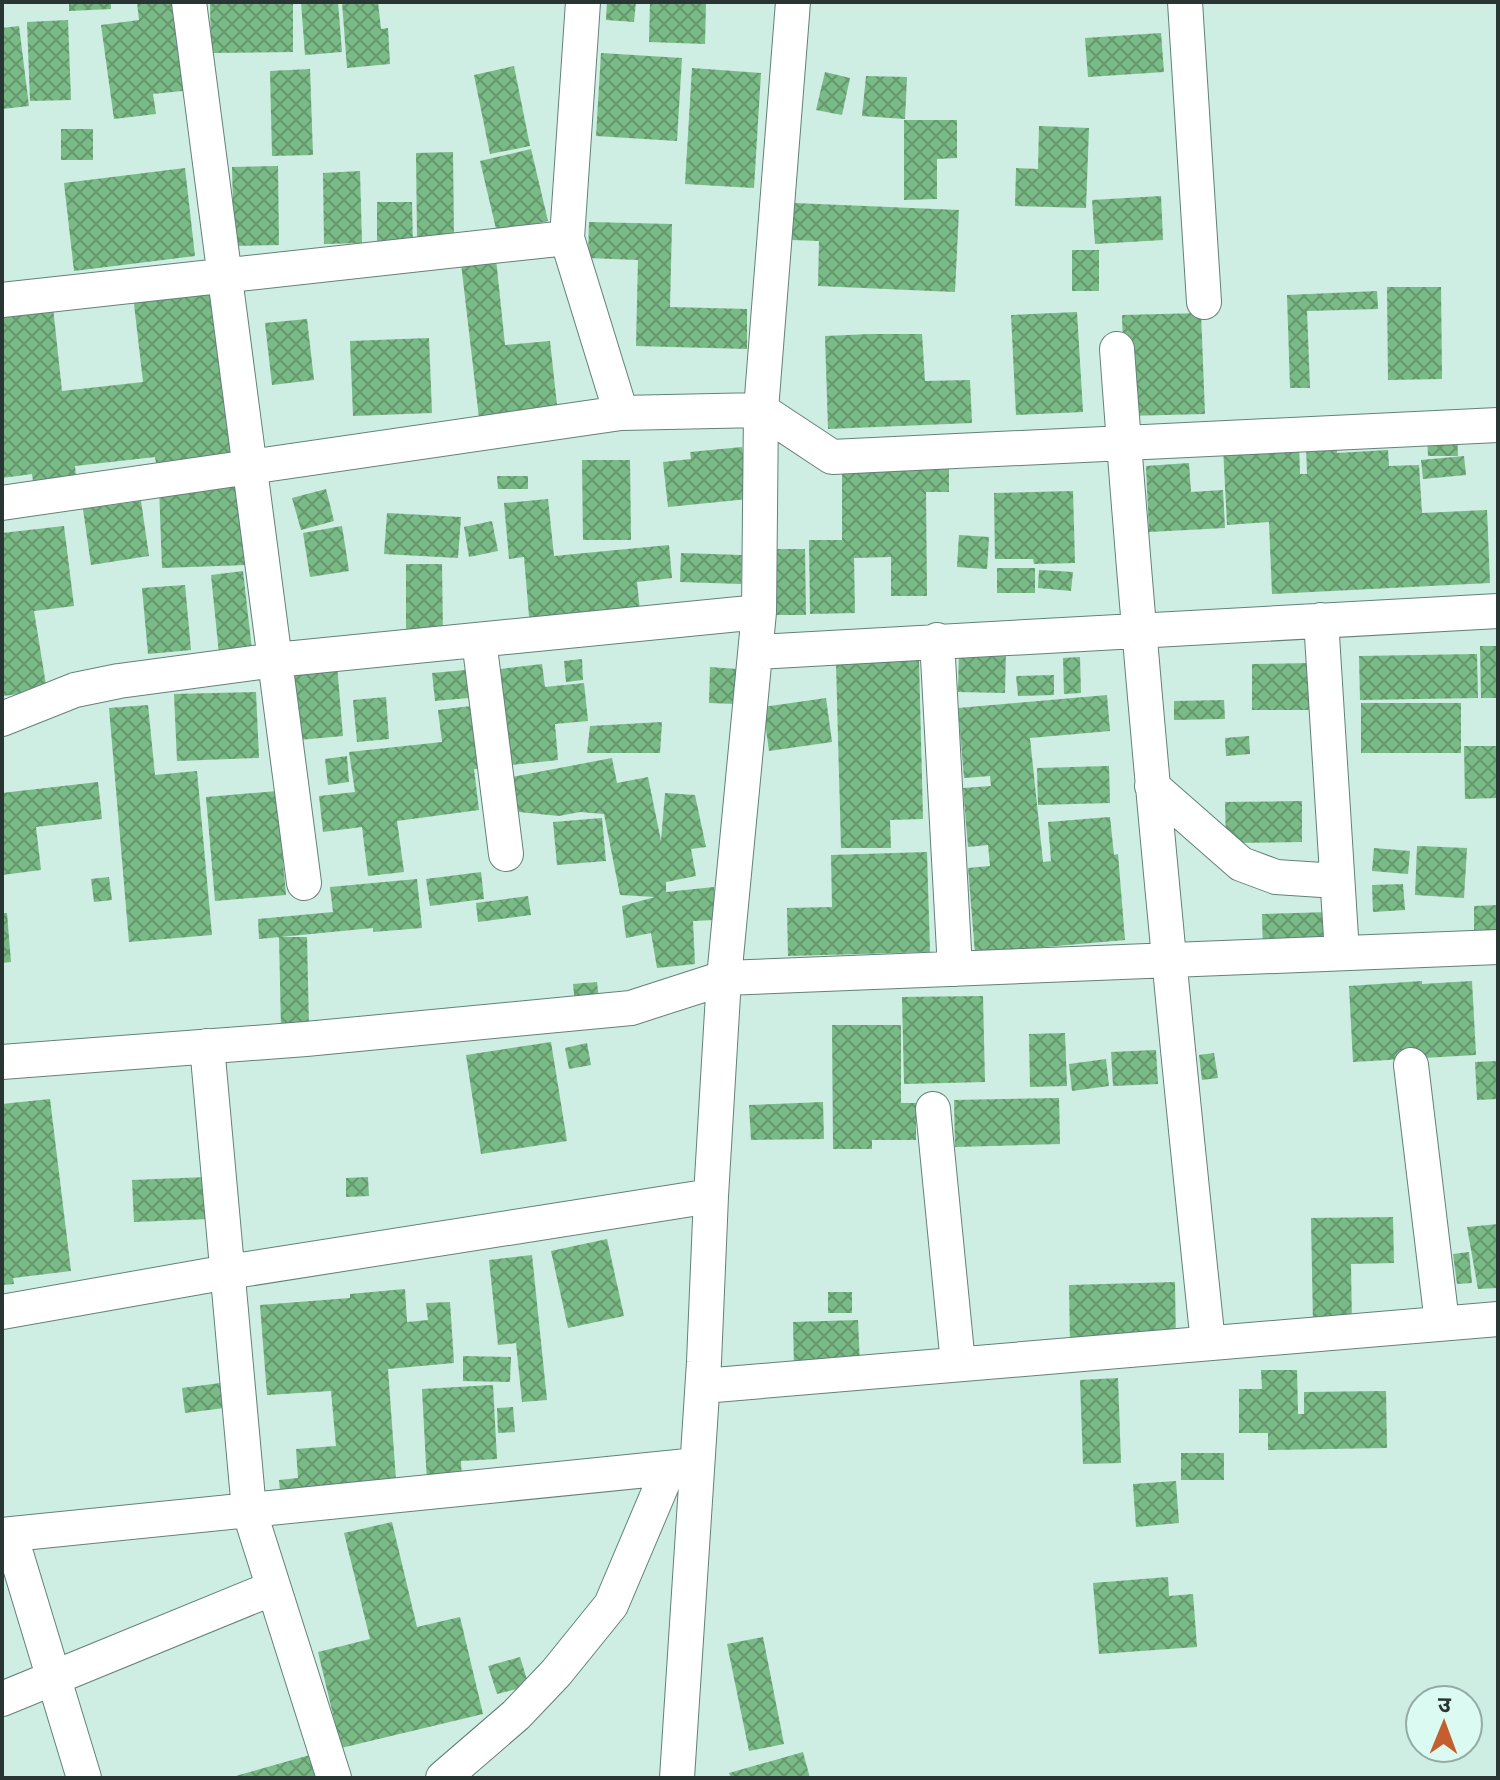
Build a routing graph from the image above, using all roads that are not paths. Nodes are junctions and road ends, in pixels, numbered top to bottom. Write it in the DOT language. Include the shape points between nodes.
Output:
graph roads {
  1 [pos="189,2"];
  2 [pos="583,2"];
  3 [pos="793,2"];
  4 [pos="1185,2"];
  5 [pos="567,238"];
  6 [pos="225,277"];
  7 [pos="2,300"];
  8 [pos="1204,302"];
  9 [pos="1117,349"];
  10 [pos="761,410"];
  11 [pos="621,413"];
  12 [pos="1498,425"];
  13 [pos="1124,443"];
  14 [pos="250,468"];
  15 [pos="2,503"];
  16 [pos="1498,611"];
  17 [pos="759,612"];
  18 [pos="1321,620"];
  19 [pos="1138,630"];
  20 [pos="479,640"];
  21 [pos="937,640"];
  22 [pos="756,652"];
  23 [pos="275,660"];
  24 [pos="2,719"];
  25 [pos="1152,786"];
  26 [pos="506,854"];
  27 [pos="1337,881"];
  28 [pos="304,883"];
  29 [pos="1498,947"];
  30 [pos="1342,953"];
  31 [pos="1168,960"];
  32 [pos="955,969"];
  33 [pos="724,978"];
  34 [pos="207,1046"];
  35 [pos="2,1062"];
  36 [pos="1411,1065"];
  37 [pos="933,1109"];
  38 [pos="711,1196"];
  39 [pos="228,1272"];
  40 [pos="2,1312"];
  41 [pos="1498,1319"];
  42 [pos="1442,1323"];
  43 [pos="1208,1343"];
  44 [pos="958,1364"];
  45 [pos="703,1386"];
  46 [pos="683,1467"];
  47 [pos="249,1510"];
  48 [pos="6,1535"];
  49 [pos="273,1588"];
  50 [pos="53,1677"];
  51 [pos="2,1699"];
  52 [pos="84,1778"];
  53 [pos="334,1778"];
  54 [pos="443,1778"];
  55 [pos="677,1778"];
  1 -- 6 [label="street"];
  2 -- 5 [label="street"];
  3 -- 10 [label="street"];
  4 -- 8 [label="street"];
  5 -- 6 [label="street"];
  5 -- 11 [label="street"];
  6 -- 7 [label="street"];
  6 -- 14 [label="street"];
  9 -- 13 [label="street"];
  10 -- 11 [label="street"];
  10 -- 13 [label="street" via="832,457"];
  10 -- 17 [label="street"];
  11 -- 14 [label="street"];
  12 -- 13 [label="street"];
  13 -- 19 [label="street"];
  14 -- 15 [label="street"];
  14 -- 23 [label="street"];
  16 -- 18 [label="street"];
  17 -- 20 [label="street"];
  17 -- 22 [label="street"];
  18 -- 19 [label="street"];
  18 -- 27 [label="street"];
  19 -- 21 [label="street"];
  19 -- 25 [label="street"];
  20 -- 23 [label="street"];
  20 -- 26 [label="street"];
  21 -- 22 [label="street"];
  21 -- 32 [label="street"];
  22 -- 33 [label="street"];
  23 -- 24 [label="street" via="75,690"];
  23 -- 28 [label="street"];
  25 -- 27 [label="street" via="1241,864 1276,877"];
  25 -- 31 [label="street"];
  27 -- 30 [label="street"];
  29 -- 30 [label="street"];
  30 -- 31 [label="street"];
  31 -- 32 [label="street"];
  31 -- 43 [label="street"];
  32 -- 33 [label="street"];
  33 -- 34 [label="street" via="631,1008"];
  33 -- 38 [label="street"];
  34 -- 35 [label="street"];
  34 -- 39 [label="street"];
  36 -- 42 [label="street"];
  37 -- 44 [label="street"];
  38 -- 39 [label="street"];
  38 -- 45 [label="street"];
  39 -- 40 [label="street"];
  39 -- 47 [label="street"];
  41 -- 42 [label="street"];
  42 -- 43 [label="street"];
  43 -- 44 [label="street"];
  44 -- 45 [label="street"];
  45 -- 46 [label="street"];
  46 -- 47 [label="street"];
  46 -- 54 [label="street" via="611,1605 516,1715"];
  46 -- 55 [label="street"];
  47 -- 48 [label="street"];
  47 -- 49 [label="street"];
  48 -- 50 [label="street"];
  49 -- 50 [label="street"];
  49 -- 53 [label="street"];
  50 -- 51 [label="street"];
  50 -- 52 [label="street"];
}
